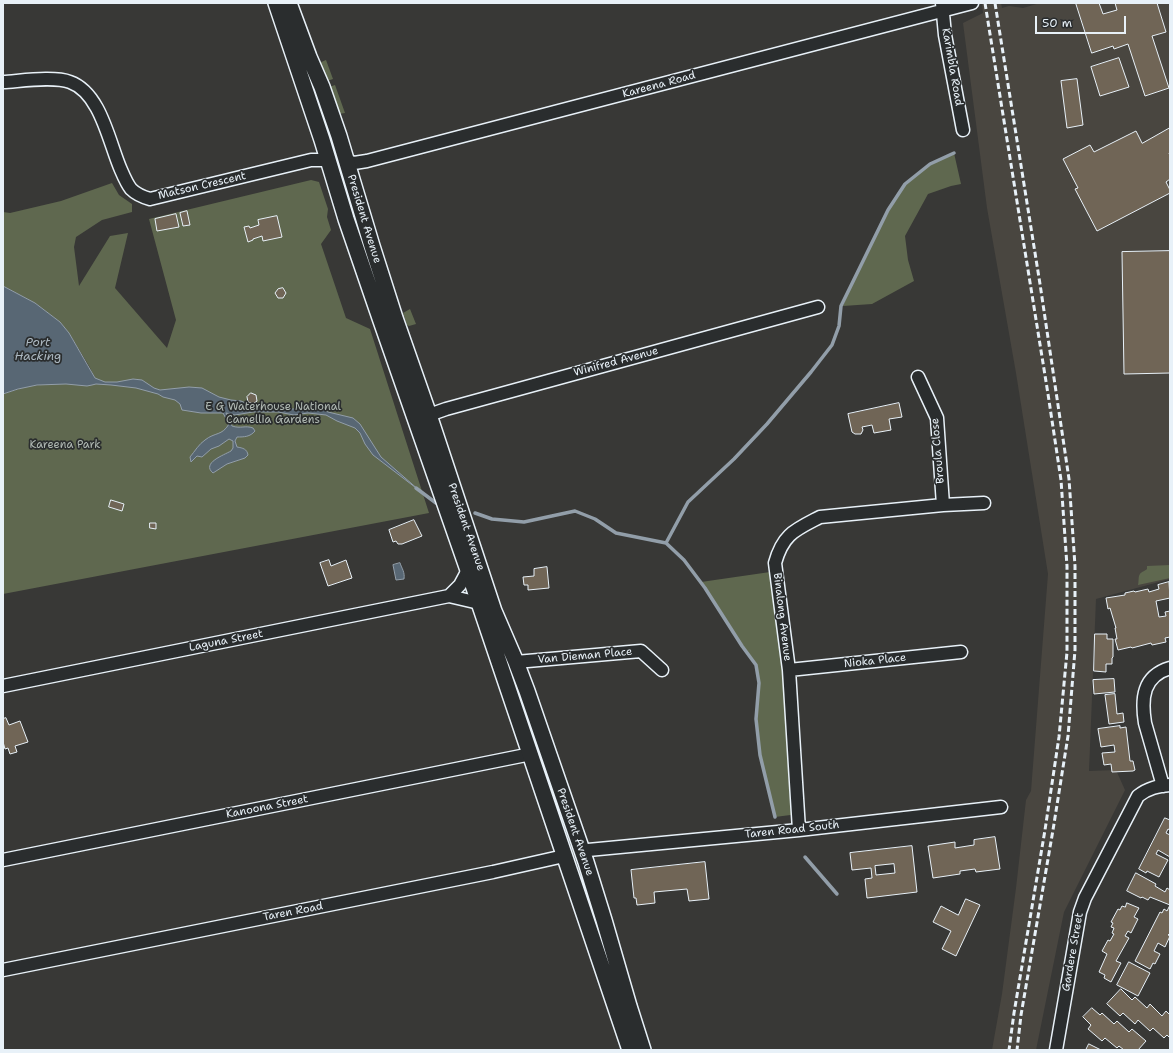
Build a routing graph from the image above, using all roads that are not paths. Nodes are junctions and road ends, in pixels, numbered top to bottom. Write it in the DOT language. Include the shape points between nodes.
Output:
graph roads {
  1 [pos="287,3"];
  2 [pos="972,3"];
  3 [pos="942,7"];
  4 [pos="3,82"];
  5 [pos="963,130"];
  6 [pos="328,160"];
  7 [pos="347,161"];
  8 [pos="818,307"];
  9 [pos="918,377"];
  10 [pos="429,414"];
  11 [pos="415,420"];
  12 [pos="984,503"];
  13 [pos="943,505"];
  14 [pos="468,570"];
  15 [pos="449,596"];
  16 [pos="479,603"];
  17 [pos="961,652"];
  18 [pos="516,662"];
  19 [pos="501,666"];
  20 [pos="1170,668"];
  21 [pos="662,670"];
  22 [pos="789,670"];
  23 [pos="3,686"];
  24 [pos="531,754"];
  25 [pos="1166,785"];
  26 [pos="1001,807"];
  27 [pos="799,830"];
  28 [pos="582,851"];
  29 [pos="564,856"];
  30 [pos="3,860"];
  31 [pos="3,970"];
  32 [pos="630,1050"];
  33 [pos="643,1050"];
  34 [pos="1056,1050"];
  1 -- 6 [label="main road, President Avenue"];
  1 -- 7 [label="main road, President Avenue" via="322,87"];
  2 -- 3 [label="street, Kareena Road"];
  3 -- 5 [label="street, Karimbla Road"];
  3 -- 7 [label="street, Kareena Road" via="367,161"];
  4 -- 6 [label="street, Matson Crescent" via="58,80 70,82 81,88 94,101 125,179 131,189 145,198 172,194 311,160"];
  6 -- 7 [label="main road, Matson Crescent"];
  6 -- 11 [label="main road, President Avenue"];
  7 -- 10 [label="main road, President Avenue" via="384,282"];
  8 -- 10 [label="street, Winifred Avenue"];
  9 -- 13 [label="street, Broula Close" via="937,418"];
  10 -- 11 [label="main road, Winifred Avenue"];
  10 -- 18 [label="main road, President Avenue" via="494,611"];
  11 -- 14 [label="main road, President Avenue"];
  12 -- 13 [label="street, Binalong Avenue"];
  13 -- 22 [label="street, Binalong Avenue" via="820,517 788,535 779,549 775,563"];
  14 -- 15 [label="street"];
  14 -- 16 [label="main road, President Avenue"];
  15 -- 16 [label="street, Laguna Street"];
  15 -- 23 [label="street, Laguna Street"];
  16 -- 19 [label="main road, President Avenue"];
  17 -- 22 [label="street, Nioka Place"];
  18 -- 19 [label="main road, Van Dieman Place"];
  18 -- 21 [label="street, Van Dieman Place" via="641,651"];
  18 -- 28 [label="main road, President Avenue"];
  19 -- 24 [label="main road, President Avenue"];
  20 -- 25 [label="street" via="1156,674 1149,681 1143,701 1145,722"];
  22 -- 27 [label="street, Binalong Avenue"];
  24 -- 29 [label="main road, President Avenue"];
  24 -- 30 [label="street, Kanoona Street"];
  25 -- 34 [label="street, Gardere Street" via="1151,788 1138,796 1085,898 1080,912"];
  26 -- 27 [label="street, Taren Road South"];
  27 -- 28 [label="street, Taren Road South"];
  28 -- 29 [label="main road, Taren Road"];
  28 -- 33 [label="main road, President Avenue"];
  29 -- 31 [label="street, Taren Road"];
  29 -- 32 [label="main road, President Avenue"];
}
